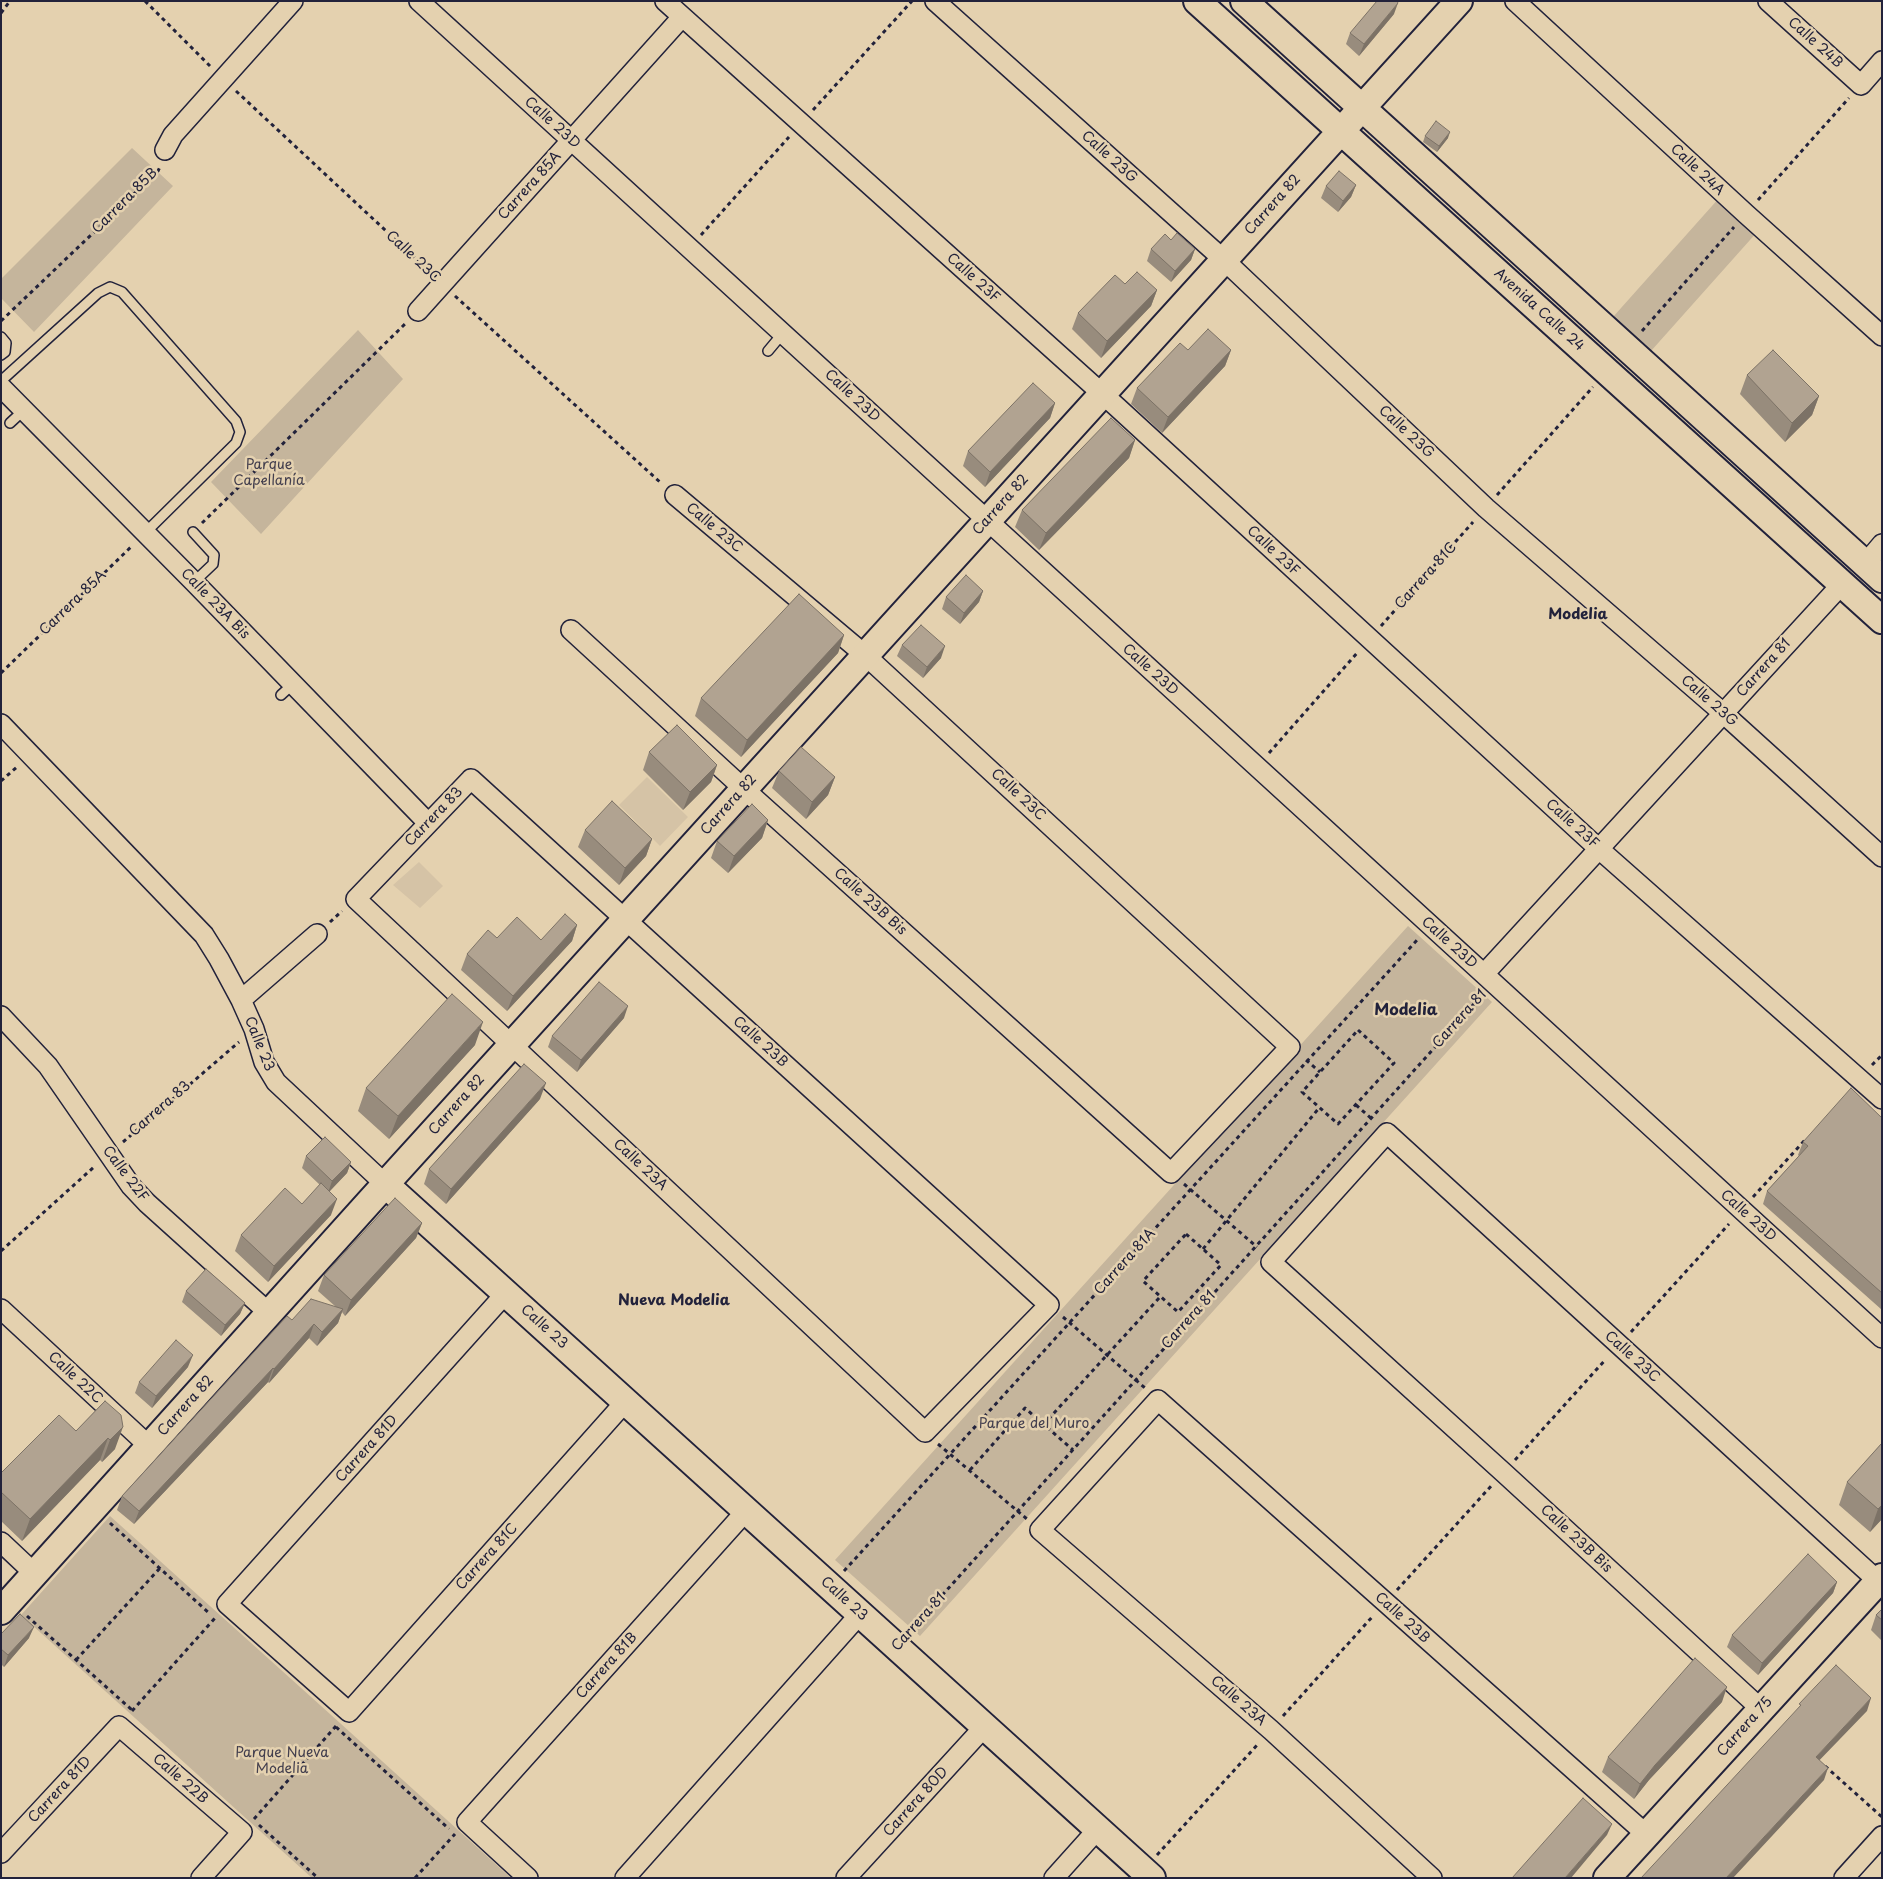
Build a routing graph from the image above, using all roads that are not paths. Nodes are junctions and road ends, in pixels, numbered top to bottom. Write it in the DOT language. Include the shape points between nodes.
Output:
graph roads {
  1 [pos="293,1"];
  2 [pos="419,1"];
  3 [pos="665,1"];
  4 [pos="935,1"];
  5 [pos="1197,1"];
  6 [pos="1244,1"];
  7 [pos="1459,1"];
  8 [pos="1515,1"];
  9 [pos="1768,1"];
  10 [pos="682,17"];
  11 [pos="1882,61"];
  12 [pos="1361,108"];
  13 [pos="1341,131"];
  14 [pos="571,140"];
  15 [pos="166,150"];
  16 [pos="1224,260"];
  17 [pos="418,311"];
  18 [pos="783,333"];
  19 [pos="1882,336"];
  20 [pos="1,337"];
  21 [pos="768,351"];
  22 [pos="1,355"];
  23 [pos="1,382"];
  24 [pos="1,387"];
  25 [pos="1102,394"];
  26 [pos="24,410"];
  27 [pos="10,423"];
  28 [pos="675,495"];
  29 [pos="987,520"];
  30 [pos="193,532"];
  31 [pos="145,533"];
  32 [pos="1876,562"];
  33 [pos="194,582"];
  34 [pos="1842,584"];
  35 [pos="1882,620"];
  36 [pos="571,630"];
  37 [pos="865,655"];
  38 [pos="1723,714"];
  39 [pos="1,724"];
  40 [pos="470,779"];
  41 [pos="744,789"];
  42 [pos="428,823"];
  43 [pos="1599,849"];
  44 [pos="1882,857"];
  45 [pos="356,899"];
  46 [pos="625,920"];
  47 [pos="317,934"];
  48 [pos="1488,979"];
  49 [pos="241,1000"];
  50 [pos="1,1016"];
  51 [pos="511,1044"];
  52 [pos="1882,1099"];
  53 [pos="1171,1172"];
  54 [pos="385,1184"];
  55 [pos="1270,1262"];
  56 [pos="506,1293"];
  57 [pos="1,1310"];
  58 [pos="269,1313"];
  59 [pos="1882,1338"];
  60 [pos="626,1401"];
  61 [pos="925,1432"];
  62 [pos="149,1446"];
  63 [pos="746,1511"];
  64 [pos="1040,1530"];
  65 [pos="1,1542"];
  66 [pos="34,1574"];
  67 [pos="1880,1579"];
  68 [pos="1,1611"];
  69 [pos="860,1614"];
  70 [pos="1761,1709"];
  71 [pos="349,1712"];
  72 [pos="119,1726"];
  73 [pos="985,1726"];
  74 [pos="1098,1829"];
  75 [pos="1646,1835"];
  76 [pos="1882,1836"];
  77 [pos="1,1853"];
  78 [pos="201,1878"];
  79 [pos="528,1878"];
  80 [pos="625,1878"];
  81 [pos="846,1878"];
  82 [pos="1054,1878"];
  83 [pos="1152,1878"];
  84 [pos="1432,1878"];
  85 [pos="1608,1878"];
  86 [pos="1844,1878"];
  1 -- 15 [label="street" via="173,134"];
  2 -- 14 [label="street, Calle 23D"];
  3 -- 10 [label="street, Calle 23F"];
  4 -- 16 [label="street, Calle 23G"];
  5 -- 13 [label="street, Avenida Calle 24"];
  6 -- 12 [label="street"];
  7 -- 12 [label="street, Carrera 82"];
  8 -- 19 [label="street, Calle 24A"];
  9 -- 11 [label="street, Calle 24B" via="1861,85"];
  10 -- 14 [label="street, Carrera 85A"];
  10 -- 25 [label="street, Calle 23F"];
  12 -- 13 [label="street, Carrera 82"];
  12 -- 32 [label="street"];
  13 -- 16 [label="street, Carrera 82"];
  13 -- 34 [label="street, Avenida Calle 24"];
  14 -- 17 [label="street, Carrera 85A"];
  14 -- 18 [label="street, Calle 23D"];
  16 -- 25 [label="street, Carrera 82"];
  16 -- 38 [label="street, Calle 23G" via="1486,508"];
  18 -- 21 [label="lane"];
  18 -- 29 [label="street, Calle 23D"];
  20 -- 22 [label="lane" via="6,343 5,352"];
  23 -- 31 [label="lane" via="98,293 110,287 122,292 236,422 240,432 236,443"];
  24 -- 26 [label="street, Calle 23A Bis"];
  25 -- 29 [label="street, Carrera 82"];
  25 -- 43 [label="street, Calle 23F"];
  26 -- 27 [label="lane"];
  26 -- 31 [label="street, Calle 23A Bis"];
  28 -- 37 [label="street, Calle 23C"];
  29 -- 37 [label="street, Carrera 82"];
  29 -- 48 [label="street, Calle 23D"];
  30 -- 33 [label="lane" via="214,555 213,564"];
  31 -- 33 [label="street, Calle 23A Bis"];
  33 -- 42 [label="street, Calle 23A Bis" via="287,690"];
  34 -- 35 [label="street, Avenida Calle 24"];
  34 -- 38 [label="street, Carrera 81"];
  36 -- 41 [label="street, Calle 23B Bis"];
  37 -- 41 [label="street, Carrera 82"];
  37 -- 53 [label="street, Calle 23C" via="1290,1047"];
  38 -- 43 [label="street, Carrera 81"];
  38 -- 44 [label="street, Calle 23G"];
  39 -- 49 [label="street, Calle 23" via="204,935"];
  40 -- 42 [label="street, Carrera 83"];
  40 -- 46 [label="street, Calle 23B"];
  41 -- 46 [label="street, Carrera 82"];
  41 -- 53 [label="street, Calle 23B Bis"];
  42 -- 45 [label="street, Carrera 83"];
  43 -- 48 [label="street, Carrera 81"];
  43 -- 52 [label="street, Calle 23F"];
  45 -- 51 [label="street, Calle 23A"];
  46 -- 51 [label="street, Carrera 82"];
  46 -- 61 [label="street, Calle 23B" via="1049,1305"];
  47 -- 49 [label="street"];
  48 -- 59 [label="street, Calle 23D"];
  49 -- 54 [label="street, Calle 23" via="264,1062 276,1082"];
  50 -- 58 [label="street, Calle 22F" via="48,1066 131,1186"];
  51 -- 54 [label="street, Carrera 82"];
  51 -- 61 [label="street, Calle 23A"];
  54 -- 56 [label="street, Calle 23"];
  54 -- 58 [label="street, Carrera 82"];
  55 -- 67 [label="street, Calle 23C" via="1387,1133"];
  55 -- 70 [label="street, Calle 23B Bis"];
  56 -- 60 [label="street, Calle 23"];
  56 -- 71 [label="street, Carrera 81D" via="227,1604"];
  57 -- 62 [label="street, Calle 22C"];
  58 -- 62 [label="street, Carrera 82"];
  60 -- 63 [label="street, Calle 23"];
  60 -- 71 [label="street, Carrera 81C"];
  62 -- 66 [label="street, Carrera 82"];
  63 -- 69 [label="street, Calle 23"];
  63 -- 79 [label="street, Carrera 81B" via="467,1822"];
  64 -- 75 [label="street, Calle 23B" via="1158,1400"];
  64 -- 84 [label="street, Calle 23A" via="1271,1730"];
  65 -- 66 [label="street"];
  66 -- 68 [label="street, Carrera 82"];
  67 -- 70 [label="street, Carrera 75"];
  69 -- 73 [label="street, Calle 23"];
  69 -- 80 [label="street"];
  70 -- 75 [label="street, Carrera 75"];
  72 -- 77 [label="street, Carrera 81D"];
  72 -- 78 [label="street, Calle 22B" via="242,1832"];
  73 -- 74 [label="street, Calle 23"];
  73 -- 81 [label="street, Carrera 80D"];
  74 -- 82 [label="street"];
  74 -- 83 [label="street, Calle 23"];
  75 -- 85 [label="street, Carrera 75"];
  76 -- 86 [label="street"];
}
